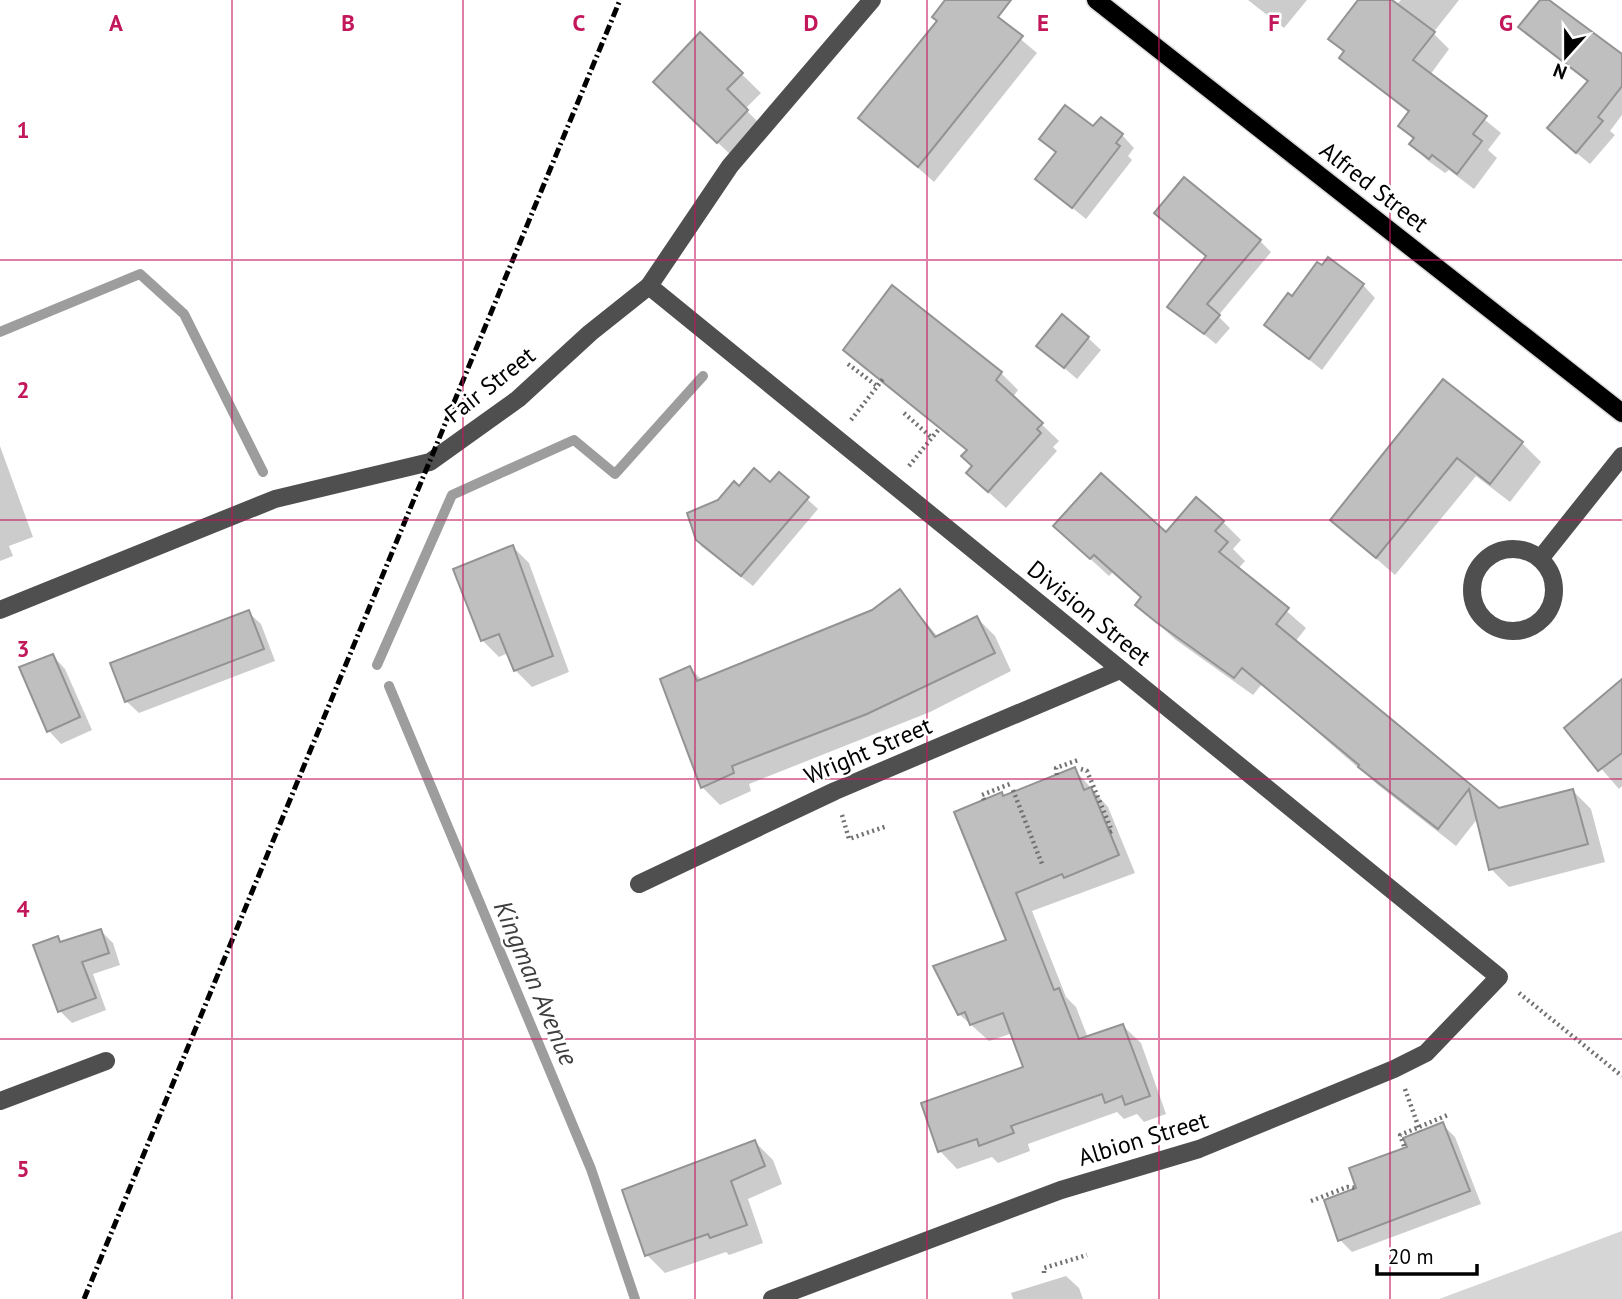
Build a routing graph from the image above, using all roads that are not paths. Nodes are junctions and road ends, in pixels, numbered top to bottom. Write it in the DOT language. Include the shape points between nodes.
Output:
graph roads {
  1 [pos="872,0"];
  2 [pos="1096,0"];
  3 [pos="649,286"];
  4 [pos="1622,413"];
  5 [pos="1622,456"];
  6 [pos="1540,559"];
  7 [pos="0,610"];
  8 [pos="1119,670"];
  9 [pos="639,884"];
  10 [pos="1499,977"];
  11 [pos="106,1061"];
  12 [pos="0,1101"];
  13 [pos="772,1299"];
  1 -- 3 [label="street, Fair Street" via="730,166"];
  2 -- 4 [label="main road, Alfred Street"];
  3 -- 7 [label="street, Fair Street" via="518,399 430,462 275,499"];
  3 -- 8 [label="street, Division Street"];
  5 -- 6 [label="street"];
  6 -- 6 [label="street" via="1553,582 1543,618 1520,631 1506,631 1485,621 1472,593 1478,568 1488,557 1514,549"];
  8 -- 9 [label="street, Wright Street" via="835,792"];
  8 -- 10 [label="street, Division Street"];
  10 -- 13 [label="street, Albion Street" via="1426,1053 1394,1069 1199,1149 1061,1190"];
  11 -- 12 [label="street"];
}
